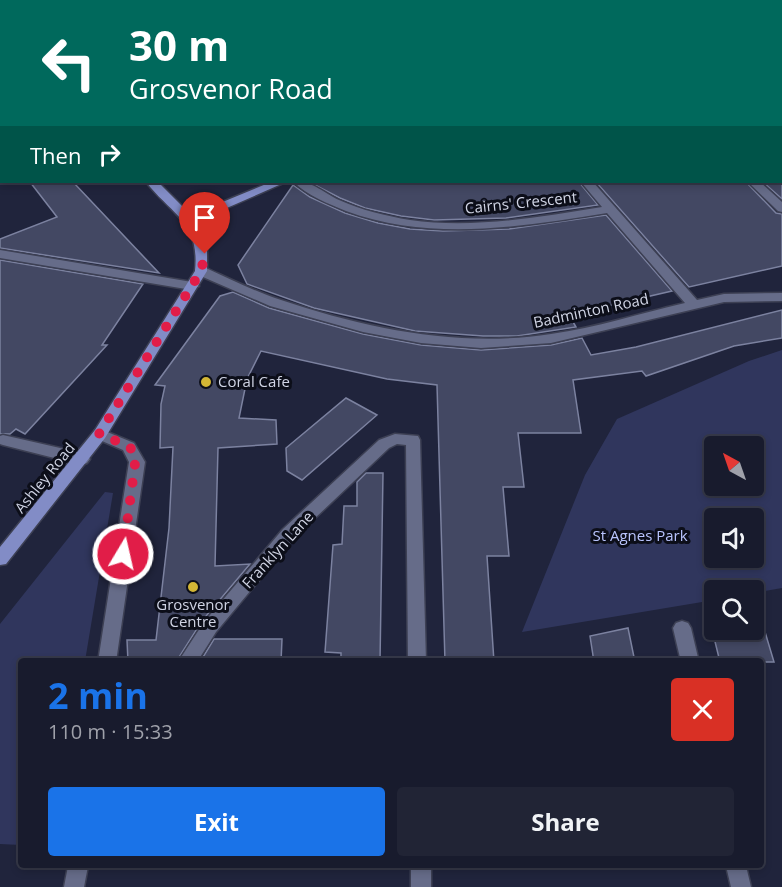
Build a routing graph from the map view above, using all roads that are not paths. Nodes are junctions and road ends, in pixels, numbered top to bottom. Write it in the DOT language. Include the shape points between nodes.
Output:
graph roads {
  1 [pos="153,183"];
  2 [pos="278,183"];
  3 [pos="301,183"];
  4 [pos="588,183"];
  5 [pos="755,183"];
  6 [pos="782,208"];
  7 [pos="610,209"];
  8 [pos="189,220"];
  9 [pos="0,254"];
  10 [pos="201,271"];
  11 [pos="192,286"];
  12 [pos="782,297"];
  13 [pos="693,304"];
  14 [pos="99,434"];
  15 [pos="3,440"];
  16 [pos="82,459"];
  17 [pos="0,560"];
  18 [pos="682,628"];
  19 [pos="108,658"];
  20 [pos="190,658"];
  21 [pos="417,658"];
  22 [pos="689,658"];
  23 [pos="78,868"];
  24 [pos="421,868"];
  25 [pos="736,868"];
  26 [pos="74,887"];
  27 [pos="421,887"];
  28 [pos="741,887"];
  1 -- 8 [label="main road, Ashley Road"];
  2 -- 8 [label="main road"];
  3 -- 7 [label="street, Cairns' Crescent" via="320,196 369,216 408,224 497,225"];
  4 -- 7 [label="street"];
  5 -- 6 [label="street"];
  7 -- 13 [label="street"];
  8 -- 10 [label="main road, Ashley Road" via="201,236 205,254"];
  9 -- 11 [label="street"];
  10 -- 11 [label="main road, Ashley Road"];
  10 -- 13 [label="street, Badminton Road" via="275,303 363,328 421,339 482,343 551,339"];
  11 -- 14 [label="main road, Ashley Road"];
  12 -- 13 [label="street, Badminton Road" via="724,298"];
  14 -- 16 [label="main road, Ashley Road"];
  14 -- 19 [label="street" via="129,446 137,462"];
  15 -- 16 [label="street"];
  16 -- 17 [label="main road, Ashley Road"];
  18 -- 22 [label="street"];
  20 -- 21 [label="street, Franklyn Lane" via="210,627 289,533 384,444 395,439 413,440"];
  23 -- 26 [label="street"];
  24 -- 27 [label="street"];
  25 -- 28 [label="street"];
}
